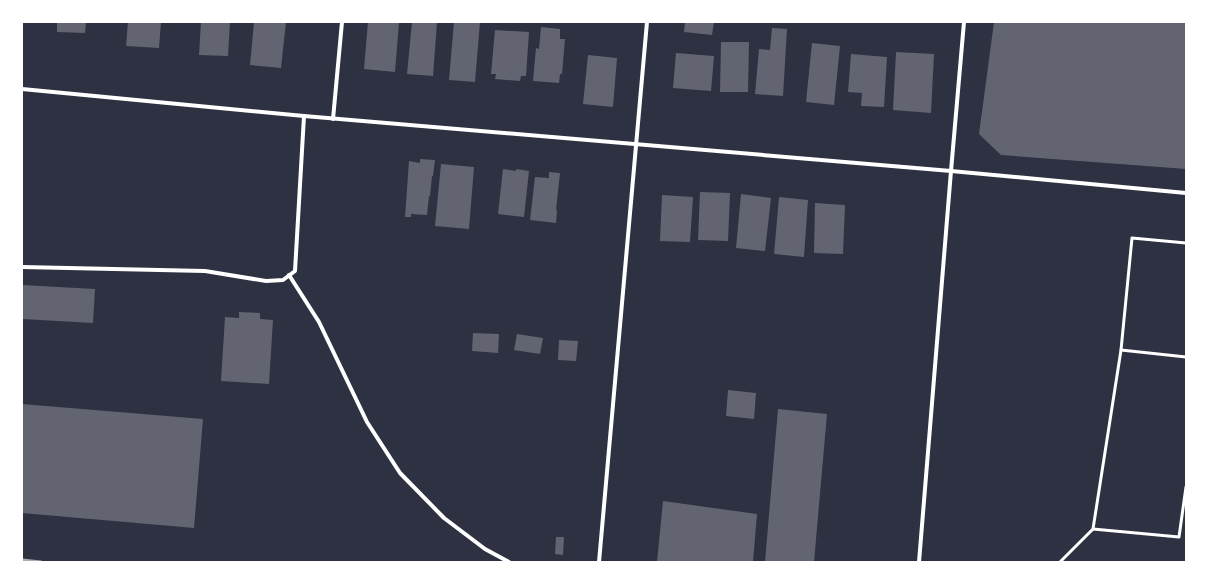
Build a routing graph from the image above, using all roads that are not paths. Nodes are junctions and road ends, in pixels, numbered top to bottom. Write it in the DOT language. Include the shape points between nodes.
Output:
graph roads {
  1 [pos="342,22"];
  2 [pos="647,22"];
  3 [pos="964,22"];
  4 [pos="22,89"];
  5 [pos="304,116"];
  6 [pos="333,119"];
  7 [pos="636,144"];
  8 [pos="951,171"];
  9 [pos="1186,193"];
  10 [pos="1186,243"];
  11 [pos="22,267"];
  12 [pos="289,275"];
  13 [pos="1121,350"];
  14 [pos="1186,357"];
  15 [pos="1186,487"];
  16 [pos="1093,529"];
  17 [pos="510,562"];
  18 [pos="599,562"];
  19 [pos="919,562"];
  20 [pos="1060,562"];
  1 -- 6 [label="street"];
  2 -- 7 [label="street"];
  3 -- 8 [label="street"];
  4 -- 5 [label="street"];
  5 -- 6 [label="street"];
  5 -- 12 [label="street" via="295,271"];
  6 -- 7 [label="street"];
  7 -- 8 [label="street"];
  7 -- 18 [label="street"];
  8 -- 9 [label="street"];
  8 -- 19 [label="street"];
  10 -- 13 [label="lane" via="1132,238"];
  11 -- 12 [label="street" via="205,270 266,281 283,280"];
  12 -- 17 [label="street" via="319,322 367,422 400,473 444,518 485,549"];
  13 -- 14 [label="lane"];
  13 -- 16 [label="lane"];
  15 -- 16 [label="lane" via="1179,537"];
  16 -- 20 [label="lane"];
}
